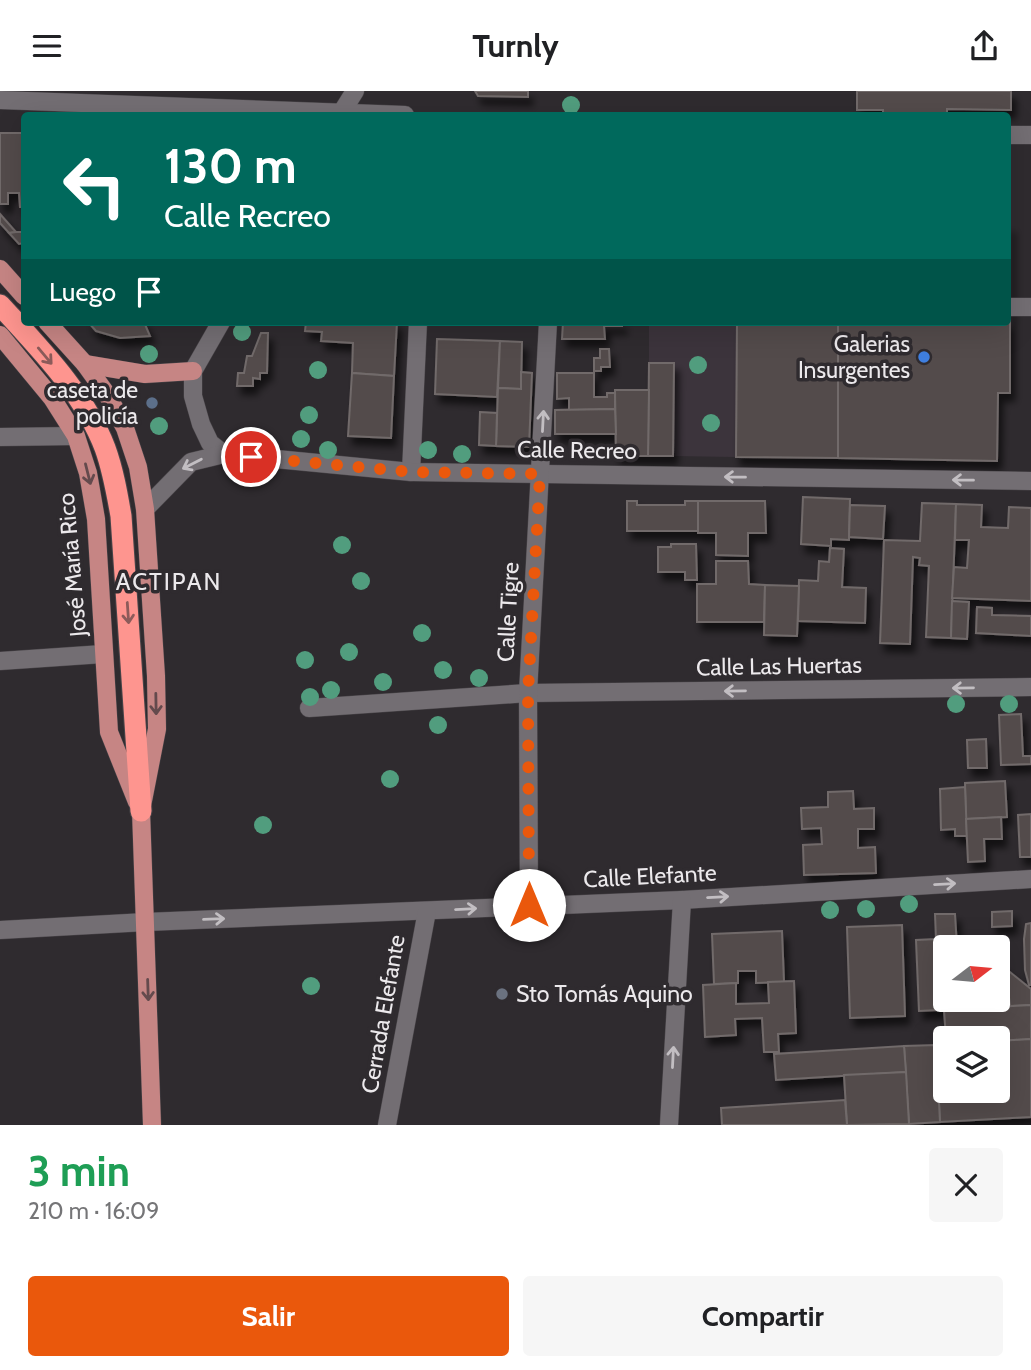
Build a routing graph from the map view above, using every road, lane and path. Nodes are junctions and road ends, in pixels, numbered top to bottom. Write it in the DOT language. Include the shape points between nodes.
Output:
graph roads {
  1 [pos="355,91"];
  2 [pos="39,96"];
  3 [pos="0,100"];
  4 [pos="307,112"];
  5 [pos="342,112"];
  6 [pos="1011,135"];
  7 [pos="1031,135"];
  8 [pos="0,269"];
  9 [pos="21,293"];
  10 [pos="0,305"];
  11 [pos="1011,307"];
  12 [pos="1031,307"];
  13 [pos="51,326"];
  14 [pos="219,326"];
  15 [pos="418,326"];
  16 [pos="548,326"];
  17 [pos="0,335"];
  18 [pos="85,365"];
  19 [pos="193,371"];
  20 [pos="76,436"];
  21 [pos="0,437"];
  22 [pos="224,454"];
  23 [pos="411,472"];
  24 [pos="540,474"];
  25 [pos="1031,481"];
  26 [pos="145,509"];
  27 [pos="103,654"];
  28 [pos="0,661"];
  29 [pos="1031,687"];
  30 [pos="528,693"];
  31 [pos="309,708"];
  32 [pos="141,811"];
  33 [pos="1031,879"];
  34 [pos="682,899"];
  35 [pos="529,905"];
  36 [pos="427,911"];
  37 [pos="146,922"];
  38 [pos="0,930"];
  39 [pos="152,1125"];
  40 [pos="387,1125"];
  41 [pos="669,1125"];
  1 -- 5 [label="street"];
  2 -- 3 [label="street"];
  2 -- 4 [label="street"];
  6 -- 7 [label="street"];
  8 -- 9 [label="main road"];
  10 -- 32 [label="highway, one-way" via="87,413 114,477 122,529"];
  11 -- 12 [label="street"];
  13 -- 18 [label="main road, José María Rico"];
  14 -- 19 [label="street"];
  15 -- 23 [label="street"];
  24 -- 16 [label="street, Calle Tigre, one-way"];
  17 -- 20 [label="main road, José María Rico" via="52,398"];
  18 -- 19 [label="main road" via="145,374"];
  18 -- 26 [label="main road, José María Rico" via="125,428"];
  19 -- 22 [label="street" via="193,396 201,424 210,443"];
  20 -- 21 [label="street"];
  20 -- 27 [label="main road, José María Rico, one-way" via="96,519"];
  22 -- 23 [label="street, Calle Recreo"];
  22 -- 26 [label="street, Calle Recreo, one-way" via="191,462"];
  23 -- 24 [label="street, Calle Recreo"];
  25 -- 24 [label="street, Calle Recreo, one-way"];
  24 -- 30 [label="street, Calle Tigre"];
  26 -- 32 [label="main road, José María Rico, one-way" via="157,729"];
  27 -- 28 [label="street"];
  27 -- 32 [label="main road, José María Rico" via="109,732"];
  29 -- 30 [label="street, Calle Las Huertas, one-way"];
  30 -- 31 [label="street, Calle Las Huertas"];
  30 -- 35 [label="street, Calle Tigre"];
  32 -- 37 [label="main road, José María Rico"];
  34 -- 33 [label="street, Calle Elefante, one-way"];
  34 -- 35 [label="street, Calle Elefante"];
  41 -- 34 [label="street, one-way"];
  36 -- 35 [label="street, Calle Elefante, one-way"];
  37 -- 36 [label="street, Calle Elefante, one-way"];
  36 -- 40 [label="street, Cerrada Elefante"];
  37 -- 38 [label="street, Calle Elefante"];
  37 -- 39 [label="main road, José María Rico, one-way"];
}
